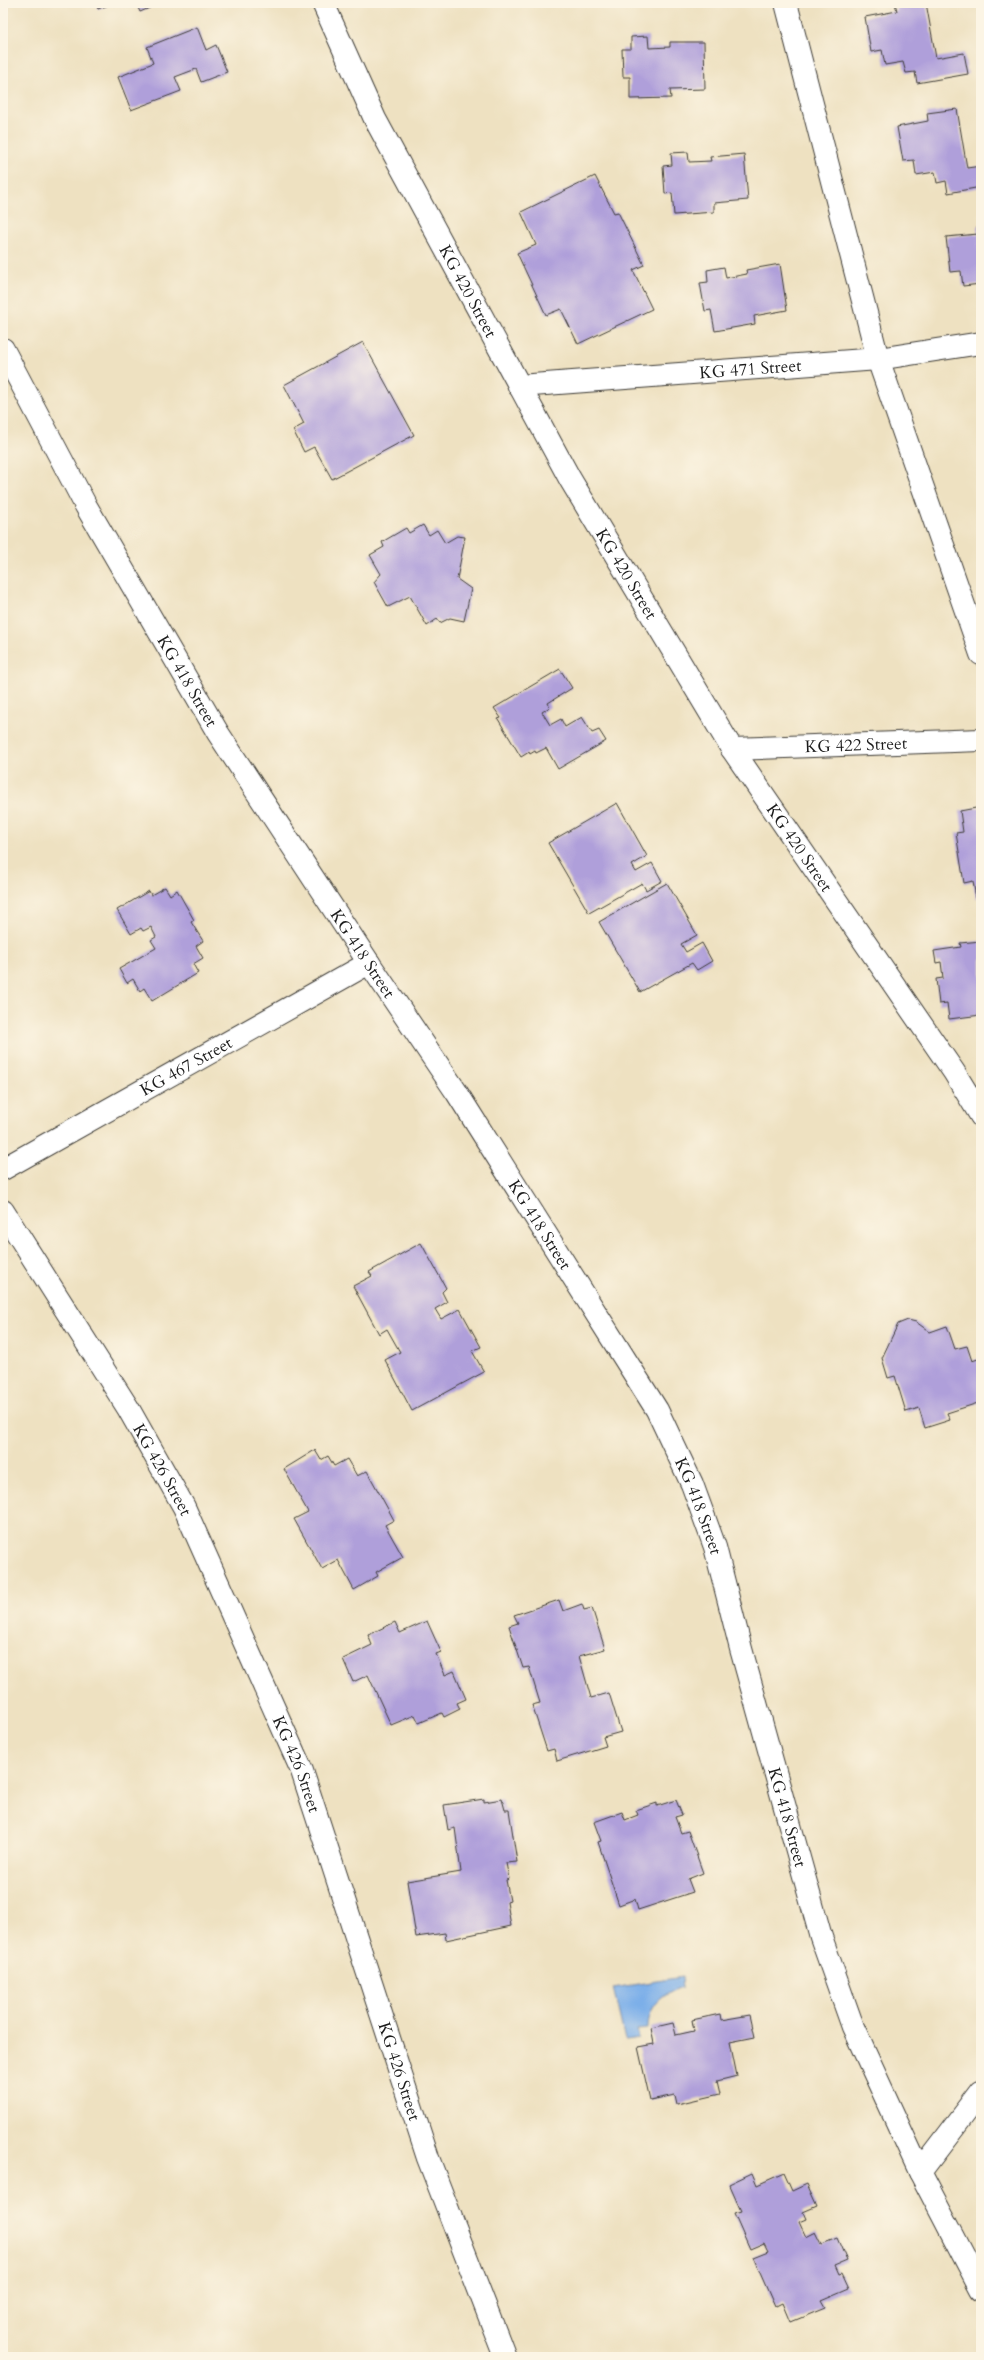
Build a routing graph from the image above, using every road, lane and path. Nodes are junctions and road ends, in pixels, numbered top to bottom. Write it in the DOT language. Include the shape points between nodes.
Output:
graph roads {
  1 [pos="323,3"];
  2 [pos="786,3"];
  3 [pos="981,343"];
  4 [pos="3,350"];
  5 [pos="878,359"];
  6 [pos="519,386"];
  7 [pos="981,654"];
  8 [pos="981,740"];
  9 [pos="732,749"];
  10 [pos="369,963"];
  11 [pos="981,1116"];
  12 [pos="3,1169"];
  13 [pos="3,1211"];
  14 [pos="981,2092"];
  15 [pos="920,2172"];
  16 [pos="981,2289"];
  17 [pos="505,2357"];
  1 -- 6 [label="street, KG 420 Street" via="376,119"];
  2 -- 5 [label="street"];
  3 -- 5 [label="street, KG 471 Street"];
  4 -- 10 [label="street, KG 418 Street" via="86,506 218,733"];
  5 -- 6 [label="street, KG 471 Street"];
  5 -- 7 [label="street"];
  6 -- 9 [label="street, KG 420 Street" via="570,479"];
  8 -- 9 [label="street, KG 422 Street"];
  9 -- 11 [label="street, KG 420 Street" via="928,1034"];
  10 -- 12 [label="street, KG 467 Street"];
  10 -- 15 [label="street, KG 418 Street" via="458,1092 576,1278 657,1410 692,1484 715,1547 821,1937 853,2027"];
  13 -- 17 [label="street, KG 426 Street" via="128,1408 184,1507 302,1771 428,2158"];
  14 -- 15 [label="street"];
  15 -- 16 [label="street, KG 418 Street"];
}
